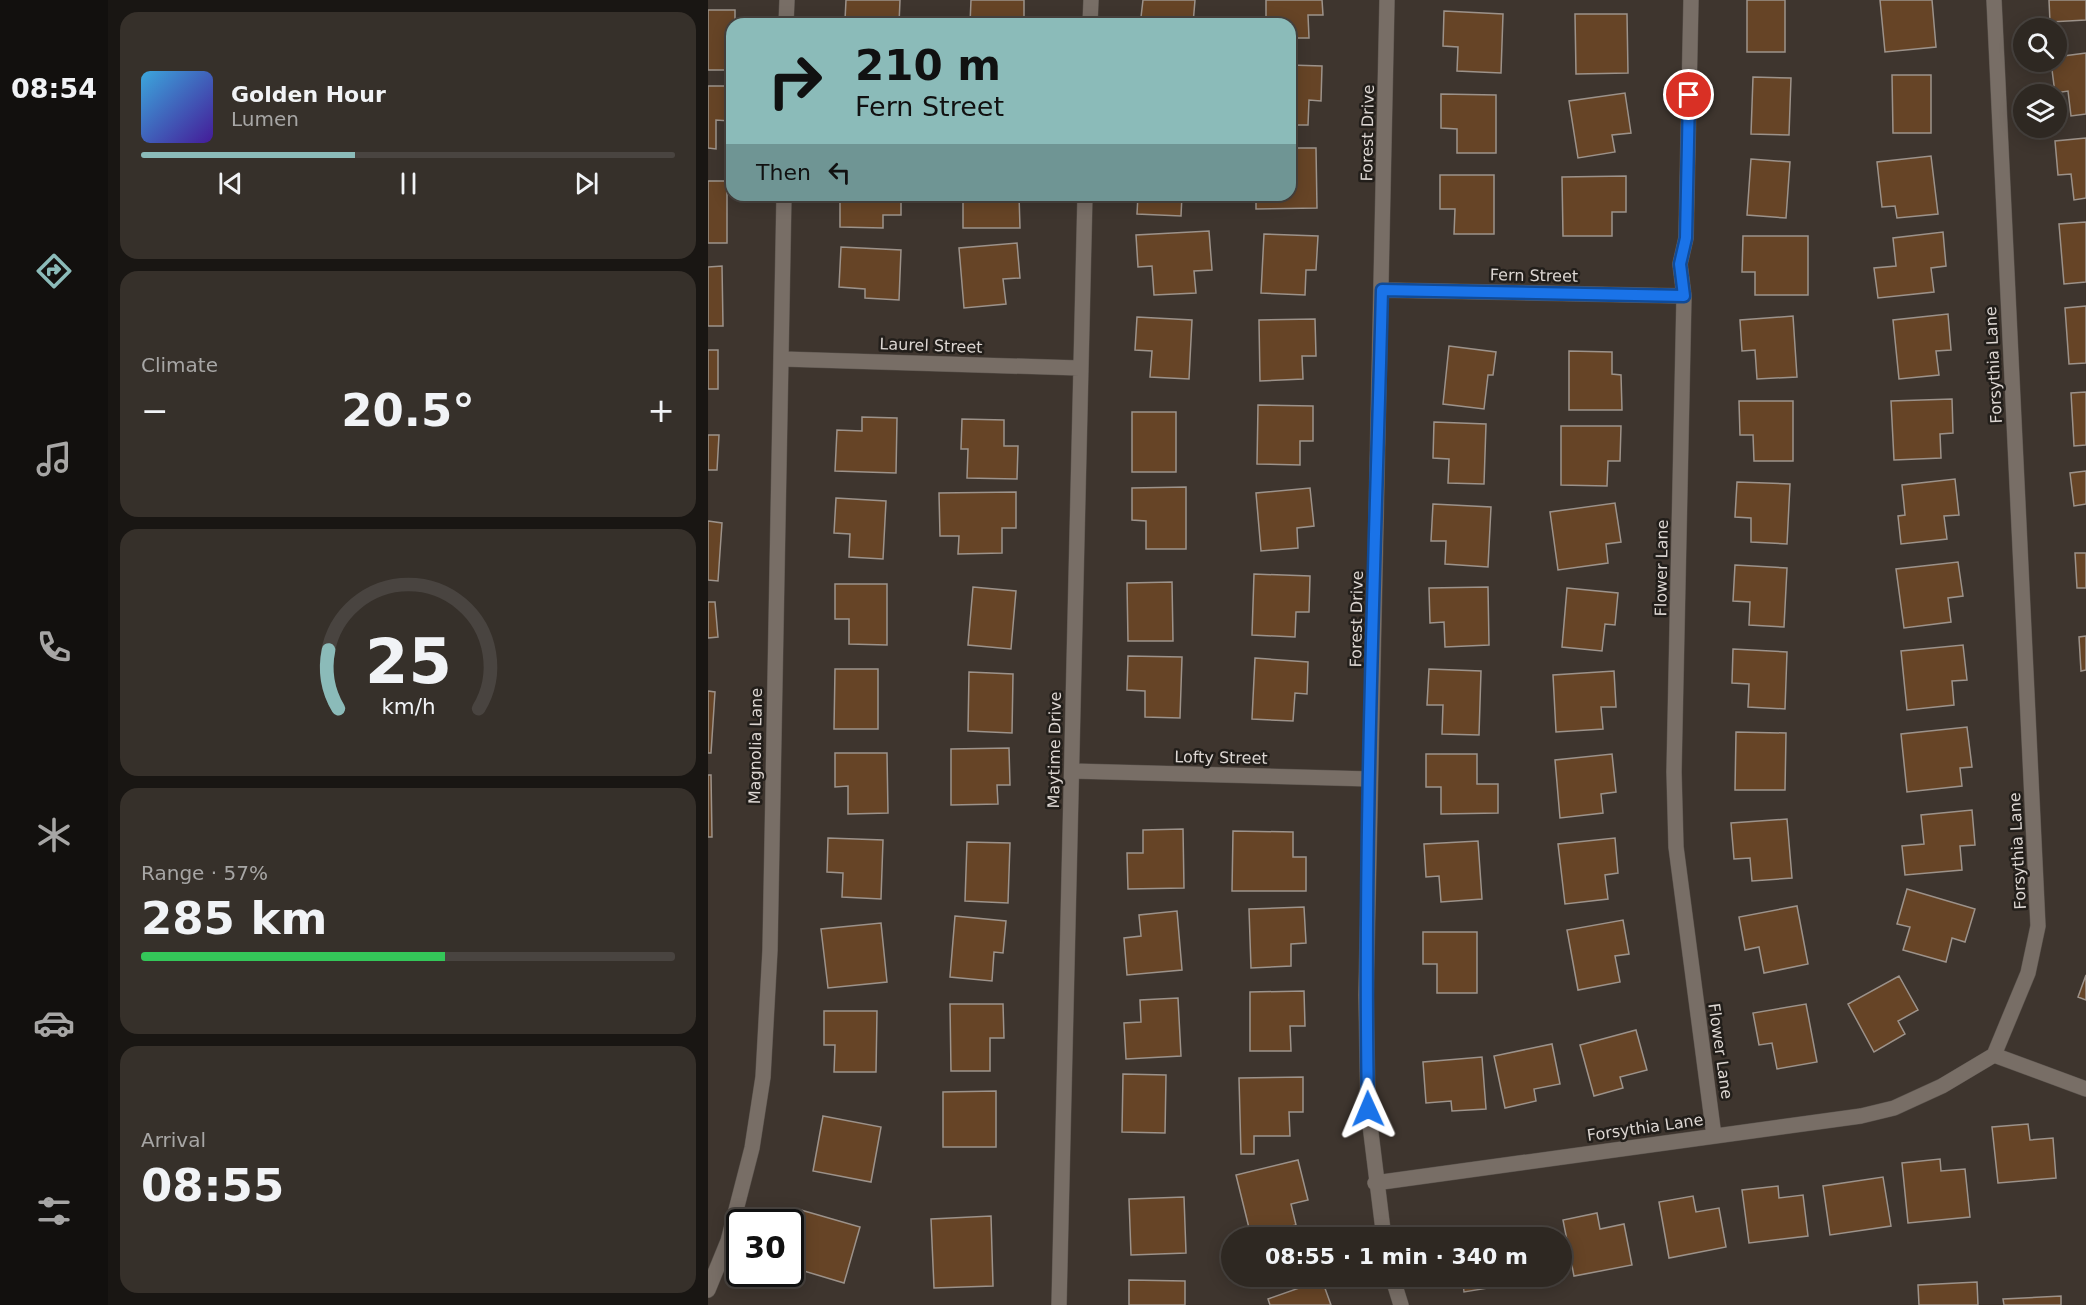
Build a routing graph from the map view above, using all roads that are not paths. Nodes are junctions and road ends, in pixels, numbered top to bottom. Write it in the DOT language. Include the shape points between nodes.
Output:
graph roads {
  1 [pos="786,0"];
  2 [pos="1091,0"];
  3 [pos="1387,0"];
  4 [pos="1691,0"];
  5 [pos="1994,0"];
  6 [pos="786,18"];
  7 [pos="1090,18"];
  8 [pos="784,201"];
  9 [pos="1085,201"];
  10 [pos="1382,290"];
  11 [pos="1684,296"];
  12 [pos="783,359"];
  13 [pos="1079,368"];
  14 [pos="1072,771"];
  15 [pos="1370,779"];
  16 [pos="1994,1055"];
  17 [pos="2086,1089"];
  18 [pos="1714,1136"];
  19 [pos="1375,1183"];
  20 [pos="1382,1227"];
  21 [pos="1395,1287"];
  22 [pos="708,1290"];
  23 [pos="1059,1305"];
  24 [pos="1401,1305"];
  1 -- 6 [label="street"];
  2 -- 7 [label="street"];
  3 -- 10 [label="street, Forest Drive"];
  4 -- 11 [label="street, Flower Lane" via="1686,238 1680,264"];
  5 -- 16 [label="street, Forsythia Lane" via="2038,926 2028,974"];
  8 -- 12 [label="street, Magnolia Lane"];
  9 -- 13 [label="street, Maytime Drive"];
  10 -- 11 [label="street, Fern Street"];
  10 -- 15 [label="street, Forest Drive"];
  11 -- 18 [label="street, Flower Lane" via="1674,772 1676,847"];
  12 -- 13 [label="street, Laurel Street"];
  12 -- 22 [label="street, Magnolia Lane" via="777,466 770,950 763,1077 749,1160 728,1241"];
  13 -- 14 [label="street, Maytime Drive"];
  14 -- 15 [label="street, Lofty Street"];
  14 -- 23 [label="street, Maytime Drive"];
  15 -- 19 [label="street, Forest Drive" via="1366,995 1368,1109"];
  16 -- 17 [label="street"];
  16 -- 18 [label="street, Forsythia Lane" via="1942,1086 1894,1108"];
  18 -- 19 [label="street, Forsythia Lane"];
  19 -- 20 [label="street, Forest Drive"];
  21 -- 24 [label="street"];
}
